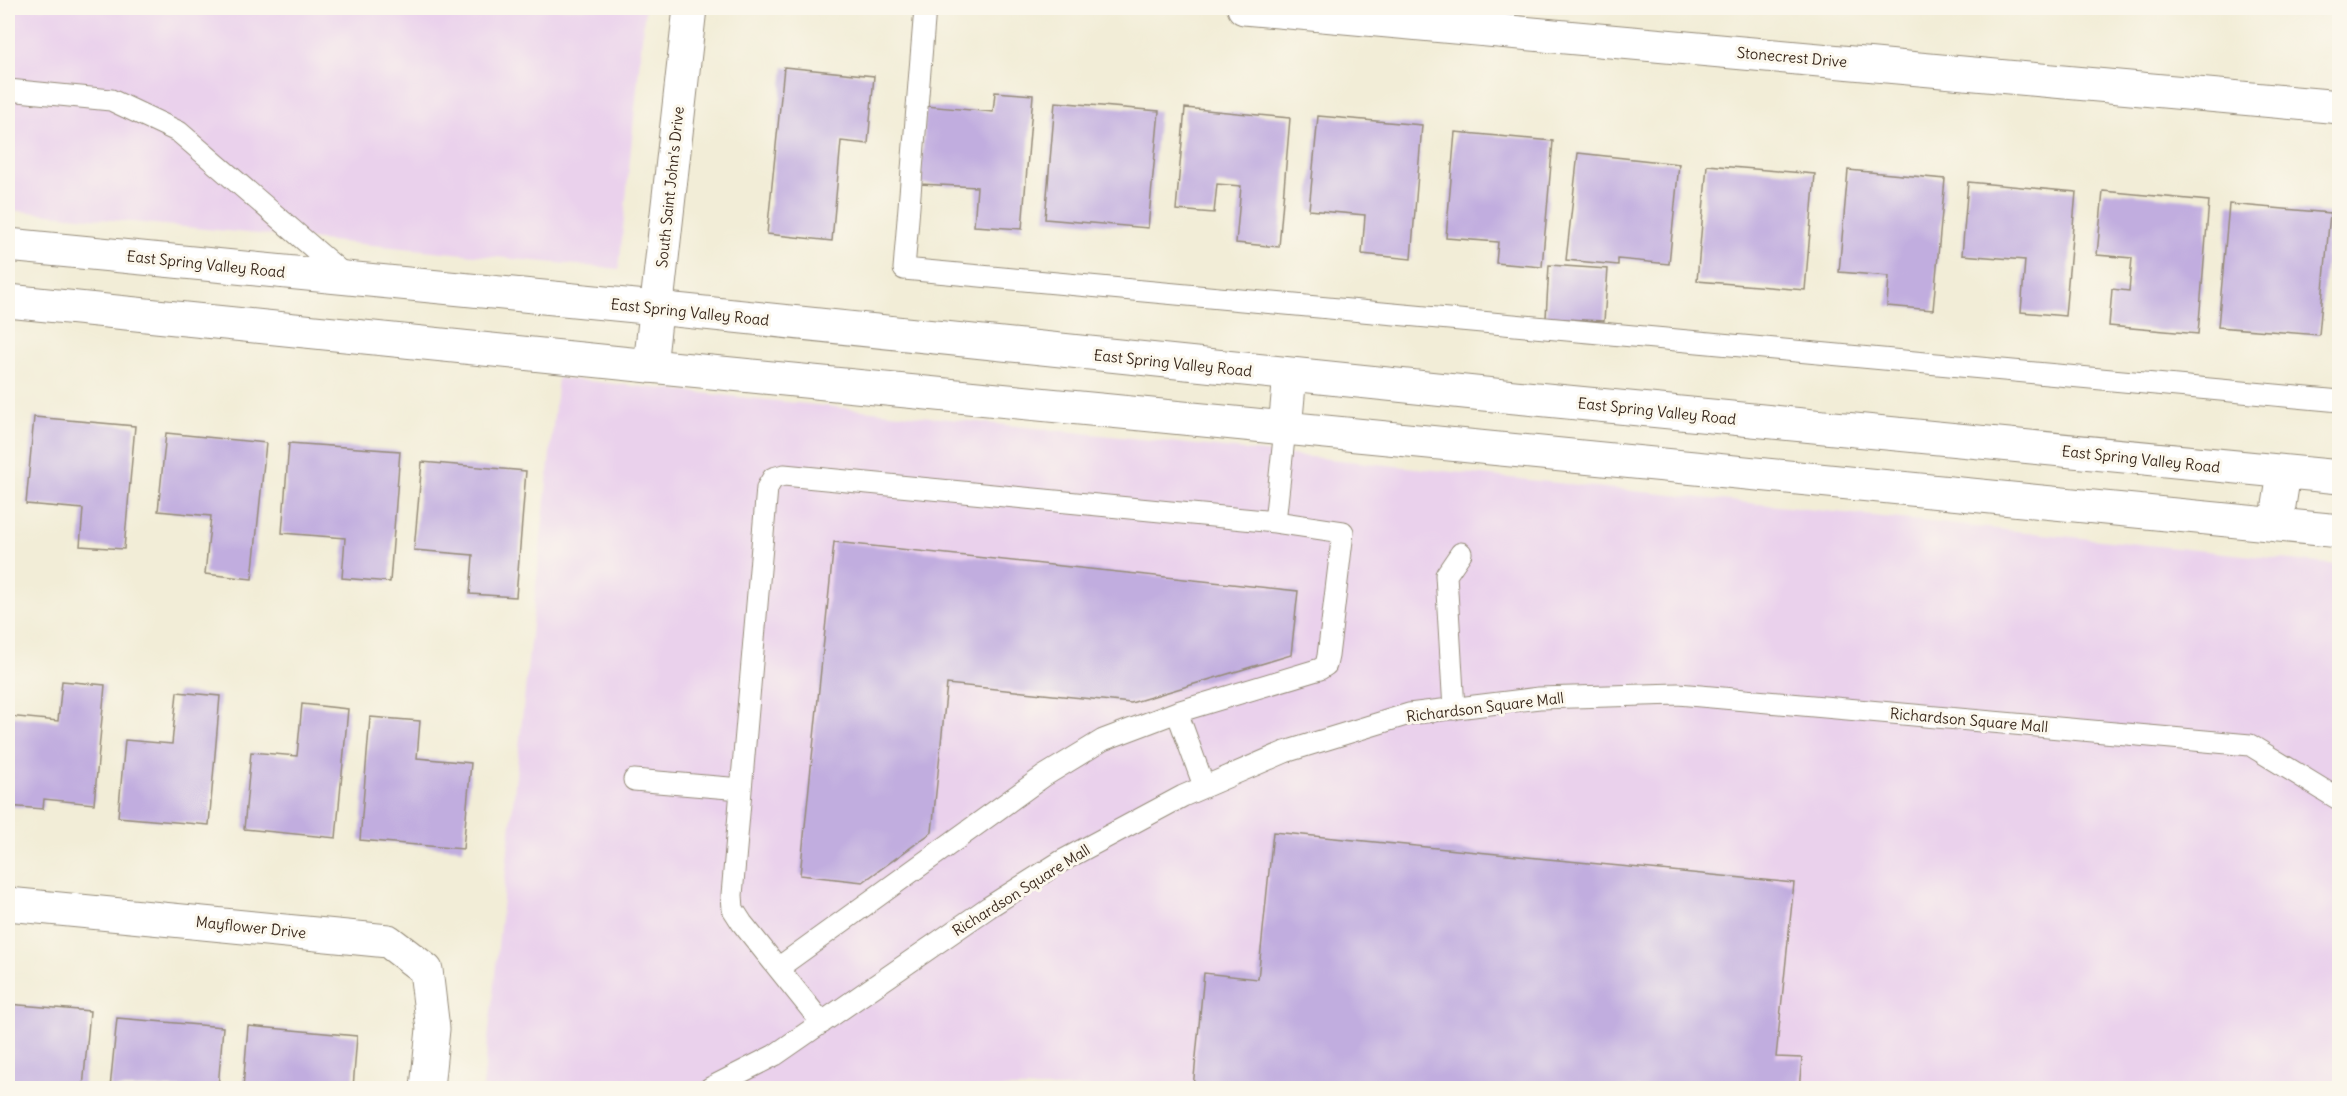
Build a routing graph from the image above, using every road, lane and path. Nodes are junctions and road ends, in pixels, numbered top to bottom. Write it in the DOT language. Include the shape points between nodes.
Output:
graph roads {
  1 [pos="690,8"];
  2 [pos="925,8"];
  3 [pos="1244,8"];
  4 [pos="8,90"];
  5 [pos="2340,107"];
  6 [pos="8,245"];
  7 [pos="349,278"];
  8 [pos="8,301"];
  9 [pos="656,308"];
  10 [pos="650,366"];
  11 [pos="1290,374"];
  12 [pos="2340,401"];
  13 [pos="1285,429"];
  14 [pos="2284,473"];
  15 [pos="2340,477"];
  16 [pos="1275,522"];
  17 [pos="2276,525"];
  18 [pos="2340,531"];
  19 [pos="1461,552"];
  20 [pos="1454,709"];
  21 [pos="1177,712"];
  22 [pos="634,780"];
  23 [pos="1204,786"];
  24 [pos="741,789"];
  25 [pos="2340,800"];
  26 [pos="8,904"];
  27 [pos="778,968"];
  28 [pos="822,1023"];
  29 [pos="427,1089"];
  30 [pos="710,1089"];
  1 -- 9 [label="street, South Saint John's Drive"];
  2 -- 12 [label="lane" via="904,269"];
  3 -- 5 [label="street, Stonecrest Drive"];
  4 -- 7 [label="lane" via="111,100 179,132"];
  6 -- 7 [label="street, East Spring Valley Road"];
  7 -- 9 [label="street, East Spring Valley Road"];
  8 -- 10 [label="street"];
  9 -- 10 [label="street, South Saint John's Drive"];
  9 -- 11 [label="street, East Spring Valley Road"];
  10 -- 13 [label="street"];
  11 -- 13 [label="street"];
  11 -- 14 [label="street, East Spring Valley Road"];
  13 -- 16 [label="lane"];
  13 -- 17 [label="street"];
  14 -- 15 [label="street, East Spring Valley Road"];
  14 -- 17 [label="street"];
  16 -- 21 [label="lane" via="1343,532 1326,664"];
  16 -- 24 [label="lane" via="784,475 773,478 767,488"];
  17 -- 18 [label="street"];
  19 -- 20 [label="lane" via="1446,574"];
  20 -- 23 [label="lane, Richardson Square Mall" via="1409,714 1285,752"];
  20 -- 25 [label="lane, Richardson Square Mall" via="1539,698 1678,694 2250,745"];
  21 -- 23 [label="lane"];
  21 -- 27 [label="lane" via="1104,740 1044,776"];
  22 -- 24 [label="lane"];
  23 -- 28 [label="lane, Richardson Square Mall" via="1060,862"];
  24 -- 27 [label="lane" via="733,909"];
  26 -- 29 [label="street, Mayflower Drive" via="388,941 426,970 433,1029"];
  27 -- 28 [label="lane"];
  28 -- 30 [label="lane, Richardson Square Mall" via="774,1055"];
}
